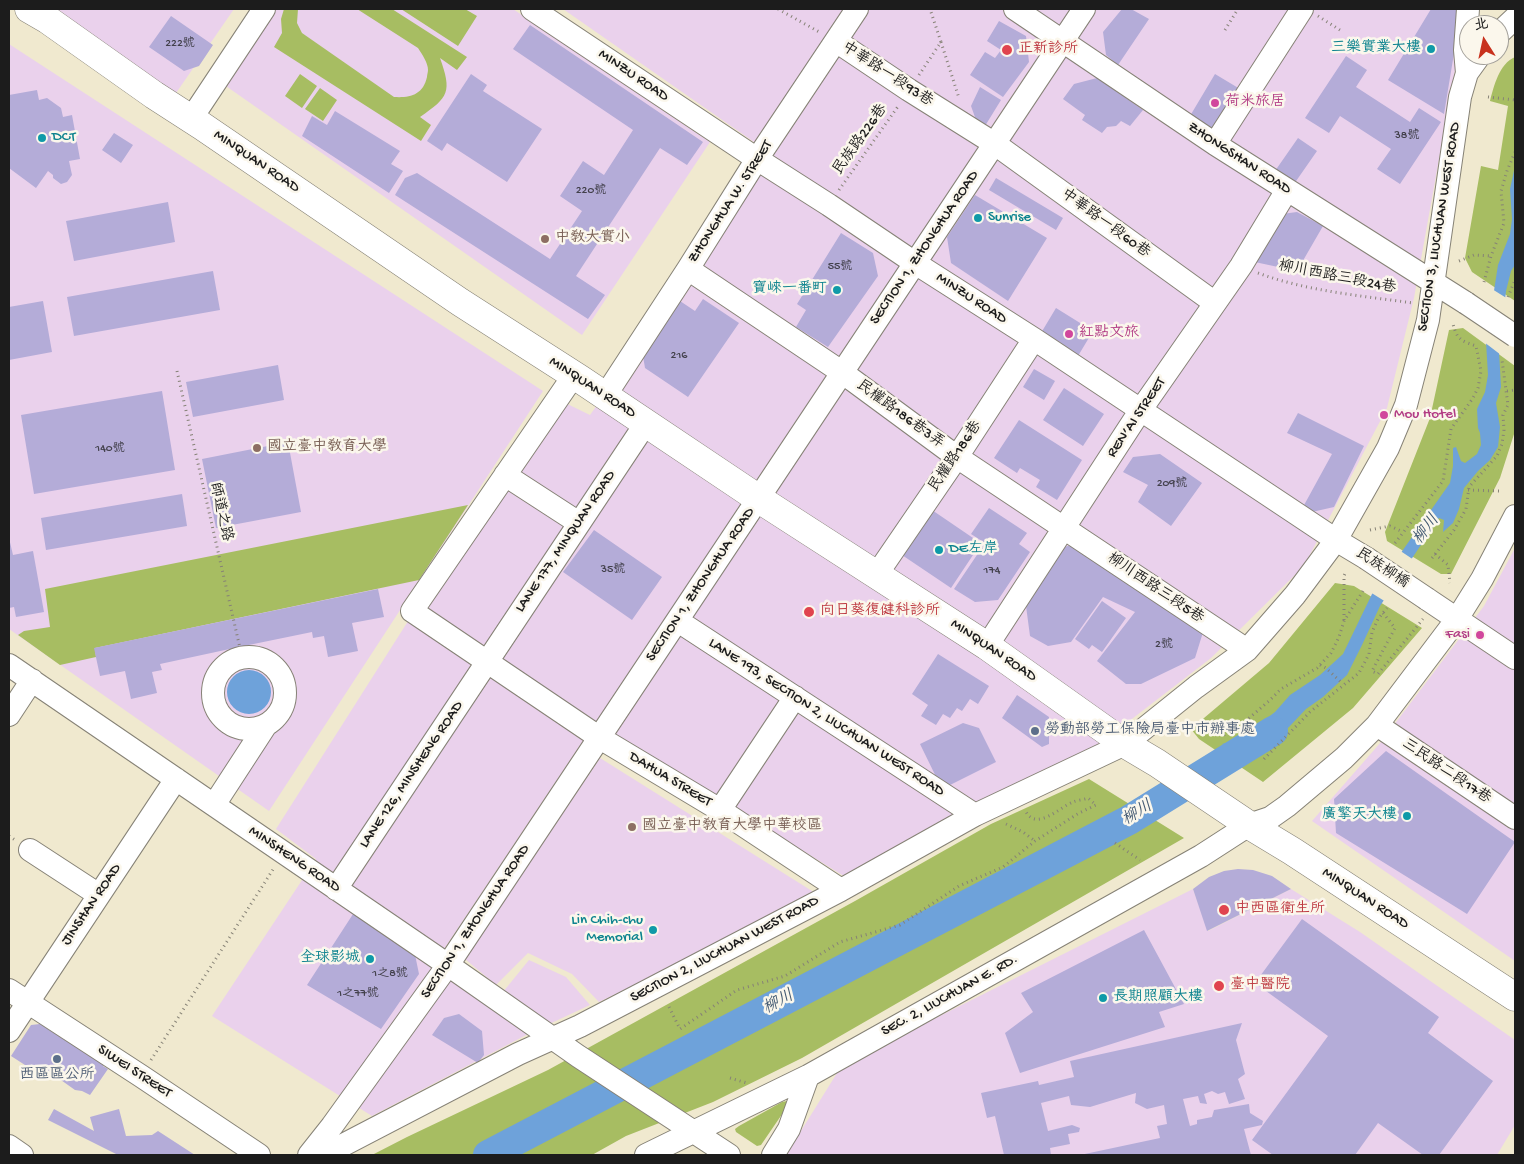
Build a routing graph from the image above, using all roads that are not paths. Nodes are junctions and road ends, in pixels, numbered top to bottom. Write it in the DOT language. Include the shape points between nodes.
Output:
graph roads {
  1 [pos="264,9"];
  2 [pos="532,9"];
  3 [pos="857,9"];
  4 [pos="1015,9"];
  5 [pos="1084,9"];
  6 [pos="1468,9"];
  7 [pos="44,12"];
  8 [pos="1298,12"];
  9 [pos="561,17"];
  10 [pos="836,41"];
  11 [pos="1062,42"];
  12 [pos="1473,65"];
  13 [pos="1467,74"];
  14 [pos="191,119"];
  15 [pos="995,144"];
  16 [pos="1215,144"];
  17 [pos="757,159"];
  18 [pos="1287,190"];
  19 [pos="915,263"];
  20 [pos="688,269"];
  21 [pos="1434,282"];
  22 [pos="1214,303"];
  23 [pos="1515,336"];
  24 [pos="1034,339"];
  25 [pos="842,372"];
  26 [pos="574,376"];
  27 [pos="605,396"];
  28 [pos="1140,411"];
  29 [pos="646,423"];
  30 [pos="957,457"];
  31 [pos="505,475"];
  32 [pos="759,499"];
  33 [pos="1515,516"];
  34 [pos="579,523"];
  35 [pos="1064,528"];
  36 [pos="1336,540"];
  37 [pos="877,574"];
  38 [pos="1457,619"];
  39 [pos="678,621"];
  40 [pos="987,646"];
  41 [pos="1247,650"];
  42 [pos="1515,658"];
  43 [pos="488,662"];
  44 [pos="9,665"];
  45 [pos="32,680"];
  46 [pos="795,697"];
  47 [pos="9,715"];
  48 [pos="266,725"];
  49 [pos="1377,725"];
  50 [pos="600,738"];
  51 [pos="1125,744"];
  52 [pos="176,779"];
  53 [pos="214,805"];
  54 [pos="720,810"];
  55 [pos="975,815"];
  56 [pos="1515,818"];
  57 [pos="1249,826"];
  58 [pos="30,850"];
  59 [pos="336,889"];
  60 [pos="840,890"];
  61 [pos="98,895"];
  62 [pos="448,965"];
  63 [pos="9,990"];
  64 [pos="1515,997"];
  65 [pos="27,1003"];
  66 [pos="9,1031"];
  67 [pos="552,1038"];
  68 [pos="808,1076"];
  69 [pos="693,1131"];
  70 [pos="9,1146"];
  71 [pos="22,1155"];
  72 [pos="259,1155"];
  73 [pos="309,1155"];
  74 [pos="324,1155"];
  75 [pos="646,1155"];
  76 [pos="728,1155"];
  77 [pos="773,1155"];
  1 -- 14 [label="street"];
  2 -- 9 [label="street, MINZU ROAD"];
  3 -- 10 [label="street, ZHONGHUA W. STREET"];
  4 -- 11 [label="street, ZHONGSHAN ROAD"];
  5 -- 11 [label="street, SECTION 1, ZHONGHUA ROAD"];
  6 -- 13 [label="street"];
  7 -- 14 [label="main road, MINQUAN ROAD"];
  8 -- 16 [label="street"];
  9 -- 17 [label="street, MINZU ROAD"];
  10 -- 15 [label="street, 中華路一段93巷"];
  10 -- 17 [label="street, ZHONGHUA W. STREET"];
  11 -- 15 [label="street, SECTION 1, ZHONGHUA ROAD"];
  11 -- 16 [label="street, ZHONGSHAN ROAD"];
  12 -- 13 [label="street, SECTION 3, LIUCHUAN WEST ROAD"];
  13 -- 21 [label="street, SECTION 3, LIUCHUAN WEST ROAD" via="1460,97"];
  14 -- 26 [label="main road, MINQUAN ROAD"];
  15 -- 19 [label="street, SECTION 1, ZHONGHUA ROAD"];
  15 -- 22 [label="street, 中華路一段60巷"];
  16 -- 18 [label="street, ZHONGSHAN ROAD"];
  17 -- 19 [label="street, MINZU ROAD"];
  17 -- 20 [label="street, ZHONGHUA W. STREET"];
  18 -- 21 [label="street, ZHONGSHAN ROAD"];
  18 -- 22 [label="street, REN’AI STREET" via="1241,266"];
  19 -- 24 [label="street, MINZU ROAD"];
  19 -- 25 [label="street, SECTION 1, ZHONGHUA ROAD"];
  20 -- 25 [label="street, 民權路186巷3弄"];
  20 -- 27 [label="street, ZHONGHUA W. STREET"];
  21 -- 23 [label="street, ZHONGSHAN ROAD, bridge"];
  21 -- 36 [label="street, SECTION 3, LIUCHUAN WEST ROAD" via="1428,320 1406,405 1388,448"];
  22 -- 28 [label="street, REN’AI STREET"];
  24 -- 28 [label="street, MINZU ROAD"];
  24 -- 30 [label="street, 民權路186巷"];
  25 -- 30 [label="street, 民權路186巷3弄"];
  25 -- 32 [label="street, SECTION 1, ZHONGHUA ROAD"];
  26 -- 27 [label="main road, MINQUAN ROAD"];
  26 -- 31 [label="street"];
  27 -- 29 [label="main road, MINQUAN ROAD"];
  28 -- 35 [label="street, REN’AI STREET"];
  28 -- 36 [label="street, MINZU ROAD"];
  29 -- 32 [label="main road, MINQUAN ROAD"];
  29 -- 34 [label="street, LANE 177, MINQUAN ROAD"];
  30 -- 35 [label="street, 民權路186巷3弄"];
  30 -- 37 [label="street, 民權路186巷"];
  31 -- 34 [label="street"];
  31 -- 43 [label="street, DAHUA STREET" via="412,611"];
  32 -- 37 [label="main road, MINQUAN ROAD"];
  32 -- 39 [label="street, SECTION 1, ZHONGHUA ROAD"];
  33 -- 38 [label="street, SEC. 2, LIUCHUAN E. RD."];
  34 -- 43 [label="street, LANE 177, MINQUAN ROAD"];
  35 -- 40 [label="street, REN’AI STREET"];
  35 -- 41 [label="street, 柳川西路三段5巷"];
  36 -- 38 [label="street, 民族柳橋, bridge" via="1366,558 1425,609"];
  36 -- 41 [label="street, SECTION 3, LIUCHUAN WEST ROAD" via="1295,595"];
  37 -- 40 [label="main road, MINQUAN ROAD"];
  38 -- 42 [label="street"];
  38 -- 49 [label="street, SEC. 2, LIUCHUAN E. RD."];
  39 -- 46 [label="street, LANE 193, SECTION 2, LIUCHUAN WEST ROAD"];
  39 -- 50 [label="street, SECTION 1, ZHONGHUA ROAD"];
  40 -- 51 [label="main road, MINQUAN ROAD"];
  41 -- 51 [label="street, SECTION 3, LIUCHUAN WEST ROAD"];
  43 -- 50 [label="street, DAHUA STREET"];
  43 -- 59 [label="street, LANE 126, MINSHENG ROAD"];
  44 -- 45 [label="street, MINSHENG ROAD"];
  45 -- 47 [label="street"];
  45 -- 52 [label="street, MINSHENG ROAD"];
  46 -- 54 [label="street"];
  46 -- 55 [label="street, LANE 193, SECTION 2, LIUCHUAN WEST ROAD"];
  48 -- 48 [label="street" via="242,728 221,716 212,693 215,680 230,662 253,656 274,666 281,675 285,698 275,718"];
  48 -- 53 [label="street"];
  49 -- 56 [label="street, 三民路二段17巷"];
  49 -- 57 [label="street, SEC. 2, LIUCHUAN E. RD." via="1287,806 1270,818"];
  50 -- 54 [label="street, DAHUA STREET"];
  50 -- 62 [label="street, SECTION 1, ZHONGHUA ROAD"];
  51 -- 55 [label="street, SECTION 2, LIUCHUAN WEST ROAD"];
  51 -- 57 [label="main road, MINQUAN ROAD"];
  52 -- 53 [label="street, MINSHENG ROAD"];
  52 -- 61 [label="street, JINSHAN ROAD"];
  53 -- 59 [label="street, MINSHENG ROAD"];
  54 -- 60 [label="street, DAHUA STREET"];
  55 -- 60 [label="street, SECTION 2, LIUCHUAN WEST ROAD"];
  57 -- 64 [label="main road, MINQUAN ROAD"];
  57 -- 68 [label="street, SEC. 2, LIUCHUAN E. RD."];
  58 -- 61 [label="street"];
  59 -- 62 [label="street, MINSHENG ROAD"];
  60 -- 67 [label="street, SECTION 2, LIUCHUAN WEST ROAD"];
  61 -- 65 [label="street, JINSHAN ROAD"];
  62 -- 67 [label="street, MINSHENG ROAD"];
  62 -- 73 [label="street, SECTION 1, ZHONGHUA ROAD"];
  63 -- 65 [label="street, SIWEI STREET"];
  65 -- 66 [label="street, JINSHAN ROAD"];
  65 -- 72 [label="street, SIWEI STREET"];
  67 -- 69 [label="street, MINSHENG ROAD"];
  67 -- 74 [label="street, SECTION 2, LIUCHUAN WEST ROAD"];
  68 -- 69 [label="street, SEC. 2, LIUCHUAN E. RD."];
  68 -- 77 [label="street" via="789,1129"];
  69 -- 75 [label="street, SEC. 2, LIUCHUAN E. RD."];
  69 -- 76 [label="street"];
  70 -- 71 [label="street"];
}
